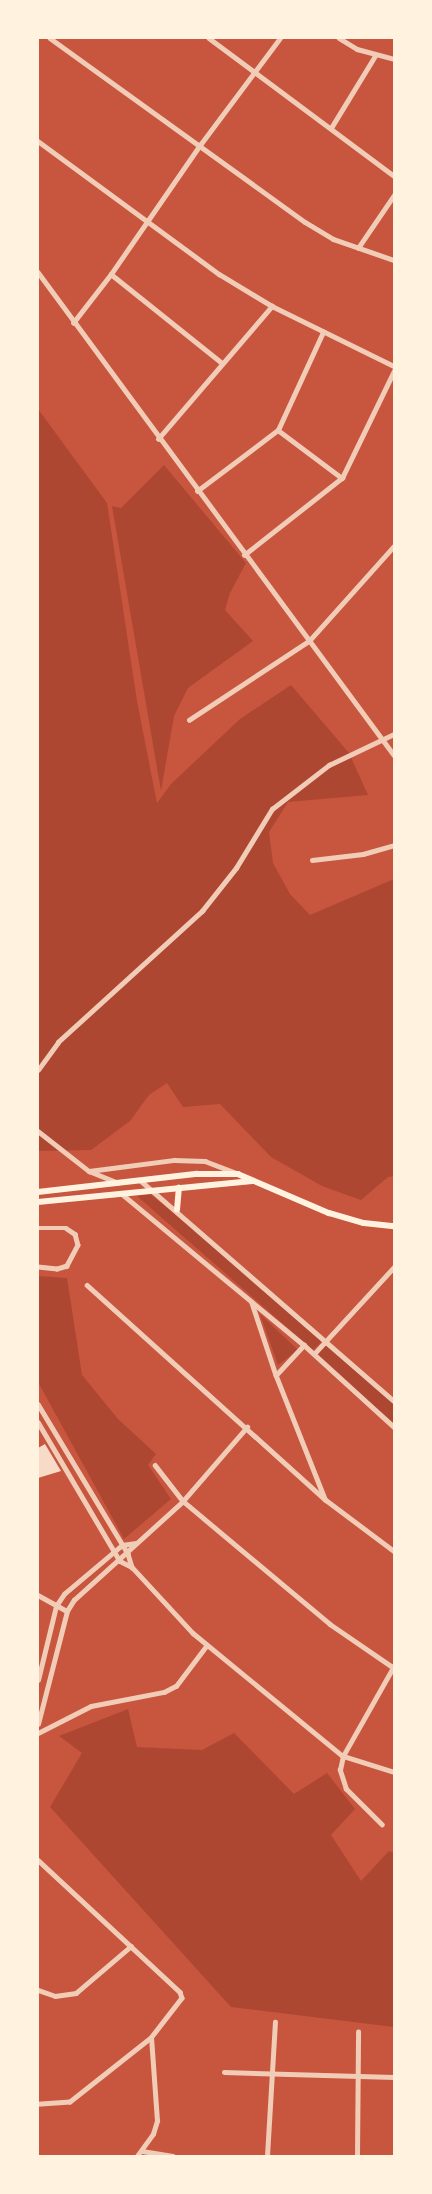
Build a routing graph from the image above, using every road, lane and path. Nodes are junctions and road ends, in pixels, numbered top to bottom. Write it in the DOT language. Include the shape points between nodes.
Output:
graph roads {
  1 [pos="50,38"];
  2 [pos="209,38"];
  3 [pos="280,38"];
  4 [pos="339,38"];
  5 [pos="375,56"];
  6 [pos="394,59"];
  7 [pos="256,70"];
  8 [pos="332,128"];
  9 [pos="38,141"];
  10 [pos="200,145"];
  11 [pos="394,176"];
  12 [pos="394,196"];
  13 [pos="148,221"];
  14 [pos="358,248"];
  15 [pos="394,260"];
  16 [pos="38,272"];
  17 [pos="111,274"];
  18 [pos="272,306"];
  19 [pos="73,323"];
  20 [pos="323,332"];
  21 [pos="222,364"];
  22 [pos="394,366"];
  23 [pos="394,371"];
  24 [pos="278,430"];
  25 [pos="158,439"];
  26 [pos="342,478"];
  27 [pos="197,491"];
  28 [pos="394,546"];
  29 [pos="244,555"];
  30 [pos="309,641"];
  31 [pos="189,720"];
  32 [pos="394,734"];
  33 [pos="385,742"];
  34 [pos="394,755"];
  35 [pos="394,845"];
  36 [pos="312,860"];
  37 [pos="38,1070"];
  38 [pos="38,1131"];
  39 [pos="90,1171"];
  40 [pos="238,1174"];
  41 [pos="141,1181"];
  42 [pos="255,1181"];
  43 [pos="119,1183"];
  44 [pos="179,1188"];
  45 [pos="152,1190"];
  46 [pos="38,1192"];
  47 [pos="122,1194"];
  48 [pos="38,1202"];
  49 [pos="177,1210"];
  50 [pos="394,1226"];
  51 [pos="38,1228"];
  52 [pos="38,1267"];
  53 [pos="394,1269"];
  54 [pos="87,1285"];
  55 [pos="252,1302"];
  56 [pos="325,1340"];
  57 [pos="304,1345"];
  58 [pos="314,1354"];
  59 [pos="276,1375"];
  60 [pos="394,1401"];
  61 [pos="38,1404"];
  62 [pos="38,1422"];
  63 [pos="247,1427"];
  64 [pos="394,1427"];
  65 [pos="155,1465"];
  66 [pos="326,1500"];
  67 [pos="183,1501"];
  68 [pos="136,1543"];
  69 [pos="122,1545"];
  70 [pos="394,1551"];
  71 [pos="114,1552"];
  72 [pos="128,1554"];
  73 [pos="120,1561"];
  74 [pos="132,1567"];
  75 [pos="38,1594"];
  76 [pos="56,1606"];
  77 [pos="67,1611"];
  78 [pos="207,1644"];
  79 [pos="394,1667"];
  80 [pos="38,1680"];
  81 [pos="38,1724"];
  82 [pos="38,1733"];
  83 [pos="343,1756"];
  84 [pos="394,1772"];
  85 [pos="382,1825"];
  86 [pos="38,1860"];
  87 [pos="131,1946"];
  88 [pos="38,1990"];
  89 [pos="275,2022"];
  90 [pos="358,2032"];
  91 [pos="150,2038"];
  92 [pos="224,2072"];
  93 [pos="271,2073"];
  94 [pos="358,2075"];
  95 [pos="394,2077"];
  96 [pos="38,2104"];
  97 [pos="142,2151"];
  98 [pos="137,2156"];
  99 [pos="174,2156"];
  100 [pos="267,2156"];
  101 [pos="357,2156"];
  1 -- 10 [label="street"];
  2 -- 7 [label="street"];
  3 -- 7 [label="street"];
  4 -- 5 [label="street"];
  5 -- 6 [label="street"];
  5 -- 8 [label="street"];
  7 -- 8 [label="street"];
  7 -- 10 [label="street"];
  8 -- 11 [label="street"];
  9 -- 13 [label="street"];
  10 -- 13 [label="street"];
  10 -- 14 [label="street" via="305,222 333,240"];
  12 -- 14 [label="street"];
  13 -- 17 [label="street"];
  13 -- 18 [label="street" via="219,274"];
  14 -- 15 [label="street"];
  16 -- 19 [label="street"];
  17 -- 19 [label="street"];
  17 -- 21 [label="street"];
  18 -- 20 [label="street"];
  18 -- 21 [label="street"];
  19 -- 25 [label="street"];
  20 -- 22 [label="street"];
  20 -- 24 [label="street"];
  21 -- 25 [label="street"];
  23 -- 26 [label="street"];
  24 -- 26 [label="street"];
  24 -- 27 [label="street"];
  25 -- 27 [label="street"];
  26 -- 29 [label="street"];
  27 -- 29 [label="street"];
  28 -- 30 [label="street"];
  29 -- 30 [label="street"];
  30 -- 31 [label="street"];
  30 -- 33 [label="street"];
  32 -- 33 [label="street"];
  33 -- 34 [label="street"];
  33 -- 37 [label="street" via="363,748 329,765 272,810 236,868 202,911 58,1042"];
  35 -- 36 [label="street" via="354,856"];
  38 -- 39 [label="street"];
  39 -- 40 [label="street" via="147,1162 192,1160 219,1165"];
  39 -- 43 [label="street"];
  40 -- 41 [label="main road"];
  40 -- 42 [label="main road"];
  41 -- 43 [label="main road"];
  41 -- 45 [label="street"];
  42 -- 44 [label="main road"];
  42 -- 50 [label="main road" via="329,1213 364,1223"];
  43 -- 46 [label="main road"];
  44 -- 45 [label="main road"];
  44 -- 49 [label="main road"];
  45 -- 47 [label="main road"];
  45 -- 49 [label="street"];
  47 -- 48 [label="main road"];
  47 -- 55 [label="street"];
  49 -- 56 [label="street"];
  51 -- 52 [label="street" via="66,1228 76,1234 78,1245 67,1266 57,1269"];
  53 -- 56 [label="street"];
  54 -- 63 [label="street"];
  55 -- 57 [label="street"];
  55 -- 59 [label="street"];
  56 -- 58 [label="street"];
  56 -- 60 [label="street"];
  57 -- 58 [label="street"];
  57 -- 59 [label="street"];
  58 -- 64 [label="street"];
  59 -- 66 [label="street"];
  61 -- 69 [label="street"];
  62 -- 71 [label="street"];
  63 -- 66 [label="street"];
  63 -- 67 [label="street"];
  65 -- 67 [label="street"];
  66 -- 70 [label="street"];
  67 -- 68 [label="street"];
  67 -- 79 [label="street" via="330,1624"];
  68 -- 69 [label="street"];
  68 -- 72 [label="street"];
  69 -- 71 [label="street"];
  69 -- 72 [label="street"];
  71 -- 73 [label="street"];
  71 -- 76 [label="street" via="70,1588"];
  72 -- 73 [label="street"];
  72 -- 74 [label="street"];
  73 -- 74 [label="street"];
  73 -- 77 [label="street" via="82,1592"];
  74 -- 78 [label="street"];
  75 -- 76 [label="street"];
  76 -- 77 [label="street"];
  76 -- 80 [label="street"];
  77 -- 81 [label="street"];
  78 -- 82 [label="street" via="176,1686 164,1692 91,1706"];
  78 -- 83 [label="street"];
  79 -- 83 [label="street"];
  83 -- 84 [label="street"];
  83 -- 85 [label="street" via="340,1770 346,1788"];
  86 -- 87 [label="street"];
  87 -- 88 [label="street" via="76,1993 55,1996"];
  87 -- 91 [label="street" via="180,1992 182,1998"];
  89 -- 93 [label="street"];
  90 -- 94 [label="street"];
  91 -- 96 [label="street" via="70,2102"];
  91 -- 97 [label="street" via="157,2120"];
  92 -- 93 [label="street"];
  93 -- 94 [label="street"];
  93 -- 100 [label="street"];
  94 -- 95 [label="street"];
  94 -- 101 [label="street"];
  97 -- 98 [label="street"];
  97 -- 99 [label="street"];
}
